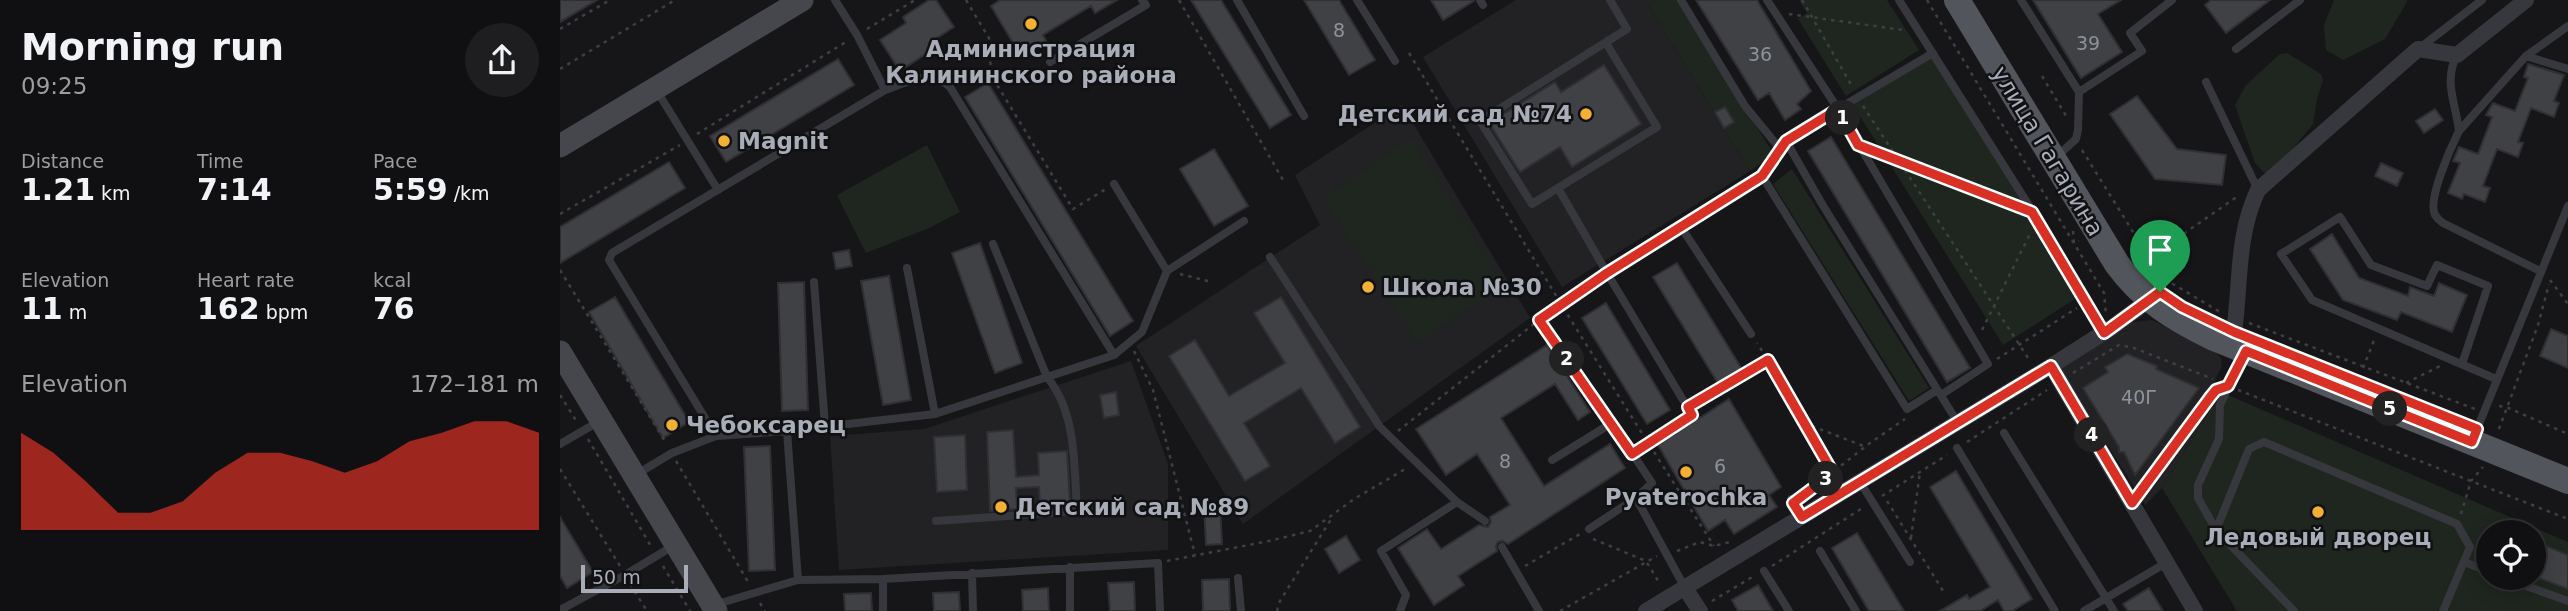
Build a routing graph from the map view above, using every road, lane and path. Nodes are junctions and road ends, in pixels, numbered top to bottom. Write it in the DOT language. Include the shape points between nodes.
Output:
graph roads {
  1 [pos="610,0"];
  2 [pos="675,0"];
  3 [pos="772,0"];
  4 [pos="802,0"];
  5 [pos="835,0"];
  6 [pos="915,0"];
  7 [pos="966,0"];
  8 [pos="1143,0"];
  9 [pos="1179,0"];
  10 [pos="1237,0"];
  11 [pos="1357,0"];
  12 [pos="1610,0"];
  13 [pos="1681,0"];
  14 [pos="1768,0"];
  15 [pos="1802,0"];
  16 [pos="1899,0"];
  17 [pos="1927,0"];
  18 [pos="1957,0"];
  19 [pos="1972,0"];
  20 [pos="2021,0"];
  21 [pos="2172,0"];
  22 [pos="2300,0"];
  23 [pos="2482,0"];
  24 [pos="2526,0"];
  25 [pos="1775,12"];
  26 [pos="1812,17"];
  27 [pos="2568,26"];
  28 [pos="560,29"];
  29 [pos="1919,32"];
  30 [pos="857,36"];
  31 [pos="1606,43"];
  32 [pos="2236,49"];
  33 [pos="2418,49"];
  34 [pos="1409,53"];
  35 [pos="1933,53"];
  36 [pos="2457,55"];
  37 [pos="2526,56"];
  38 [pos="1395,61"];
  39 [pos="1050,62"];
  40 [pos="560,69"];
  41 [pos="2568,69"];
  42 [pos="2042,76"];
  43 [pos="651,82"];
  44 [pos="2206,82"];
  45 [pos="885,90"];
  46 [pos="2079,92"];
  47 [pos="1858,97"];
  48 [pos="1838,109"];
  49 [pos="1304,116"];
  50 [pos="560,128"];
  51 [pos="2459,131"];
  52 [pos="689,139"];
  53 [pos="1786,141"];
  54 [pos="1858,145"];
  55 [pos="560,146"];
  56 [pos="2074,148"];
  57 [pos="1781,150"];
  58 [pos="1897,159"];
  59 [pos="2089,163"];
  60 [pos="1762,176"];
  61 [pos="1283,180"];
  62 [pos="1114,184"];
  63 [pos="2257,187"];
  64 [pos="1558,188"];
  65 [pos="718,190"];
  66 [pos="2568,207"];
  67 [pos="2032,212"];
  68 [pos="560,214"];
  69 [pos="2057,215"];
  70 [pos="1244,221"];
  71 [pos="1681,227"];
  72 [pos="993,244"];
  73 [pos="2024,246"];
  74 [pos="1270,257"];
  75 [pos="2149,258"];
  76 [pos="907,268"];
  77 [pos="560,270"];
  78 [pos="1167,271"];
  79 [pos="2540,271"];
  80 [pos="1607,273"];
  81 [pos="814,282"];
  82 [pos="1212,282"];
  83 [pos="2154,296"];
  84 [pos="1562,304"];
  85 [pos="2568,304"];
  86 [pos="2081,305"];
  87 [pos="1994,307"];
  88 [pos="1539,320"];
  89 [pos="2105,327"];
  90 [pos="2379,329"];
  91 [pos="2239,330"];
  92 [pos="1751,334"];
  93 [pos="1129,342"];
  94 [pos="1976,342"];
  95 [pos="2020,344"];
  96 [pos="560,352"];
  97 [pos="1114,355"];
  98 [pos="1768,360"];
  99 [pos="2451,360"];
  100 [pos="1988,364"];
  101 [pos="2462,364"];
  102 [pos="2051,366"];
  103 [pos="2363,368"];
  104 [pos="1047,377"];
  105 [pos="2065,378"];
  106 [pos="2496,379"];
  107 [pos="2215,380"];
  108 [pos="2406,383"];
  109 [pos="2231,387"];
  110 [pos="2046,390"];
  111 [pos="1939,392"];
  112 [pos="560,395"];
  113 [pos="2493,406"];
  114 [pos="1688,407"];
  115 [pos="2506,407"];
  116 [pos="935,414"];
  117 [pos="1911,415"];
  118 [pos="1612,423"];
  119 [pos="1804,423"];
  120 [pos="1958,423"];
  121 [pos="825,426"];
  122 [pos="2481,427"];
  123 [pos="589,428"];
  124 [pos="788,432"];
  125 [pos="2004,433"];
  126 [pos="2568,434"];
  127 [pos="716,436"];
  128 [pos="1390,437"];
  129 [pos="1648,443"];
  130 [pos="560,444"];
  131 [pos="1866,447"];
  132 [pos="1957,448"];
  133 [pos="669,449"];
  134 [pos="1632,454"];
  135 [pos="675,459"];
  136 [pos="1552,460"];
  137 [pos="1416,462"];
  138 [pos="2568,467"];
  139 [pos="2482,468"];
  140 [pos="560,469"];
  141 [pos="1920,472"];
  142 [pos="1833,473"];
  143 [pos="635,475"];
  144 [pos="2471,481"];
  145 [pos="2568,481"];
  146 [pos="1860,482"];
  147 [pos="1883,496"];
  148 [pos="1636,498"];
  149 [pos="1457,502"];
  150 [pos="1872,502"];
  151 [pos="2132,503"];
  152 [pos="1795,506"];
  153 [pos="1335,513"];
  154 [pos="2568,519"];
  155 [pos="936,521"];
  156 [pos="1485,521"];
  157 [pos="2458,524"];
  158 [pos="2216,530"];
  159 [pos="1590,534"];
  160 [pos="1911,538"];
  161 [pos="1734,540"];
  162 [pos="1714,546"];
  163 [pos="1502,547"];
  164 [pos="1821,551"];
  165 [pos="663,552"];
  166 [pos="1665,553"];
  167 [pos="1195,555"];
  168 [pos="1646,561"];
  169 [pos="1910,562"];
  170 [pos="2464,562"];
  171 [pos="1158,563"];
  172 [pos="2166,563"];
  173 [pos="1070,567"];
  174 [pos="2476,567"];
  175 [pos="1764,571"];
  176 [pos="1516,572"];
  177 [pos="972,573"];
  178 [pos="625,575"];
  179 [pos="1238,578"];
  180 [pos="883,579"];
  181 [pos="798,580"];
  182 [pos="751,587"];
  183 [pos="1685,588"];
  184 [pos="2537,590"];
  185 [pos="1945,594"];
  186 [pos="2106,598"];
  187 [pos="2568,601"];
  188 [pos="715,608"];
  189 [pos="560,609"];
  190 [pos="1699,610"];
  191 [pos="2052,610"];
  192 [pos="646,611"];
  193 [pos="690,611"];
  194 [pos="883,611"];
  195 [pos="973,611"];
  196 [pos="1070,611"];
  197 [pos="1160,611"];
  198 [pos="1241,611"];
  199 [pos="1277,611"];
  200 [pos="1400,611"];
  201 [pos="1539,611"];
  202 [pos="1560,611"];
  203 [pos="1646,611"];
  204 [pos="1789,611"];
  205 [pos="1856,611"];
  206 [pos="2084,611"];
  207 [pos="2114,611"];
  208 [pos="2195,611"];
  209 [pos="2294,611"];
  210 [pos="2443,611"];
  1 -- 28 [label="path"];
  2 -- 40 [label="path"];
  3 -- 43 [label="street"];
  4 -- 43 [label="street"];
  5 -- 30 [label="lane"];
  6 -- 30 [label="path"];
  7 -- 62 [label="path" via="989,37 991,75 1073,209"];
  8 -- 39 [label="lane" via="1146,5"];
  9 -- 61 [label="path"];
  10 -- 49 [label="lane"];
  11 -- 38 [label="lane"];
  12 -- 31 [label="lane" via="1627,29"];
  13 -- 57 [label="lane" via="1745,106"];
  14 -- 25 [label="lane"];
  15 -- 26 [label="path"];
  16 -- 29 [label="lane"];
  17 -- 69 [label="path"];
  18 -- 83 [label="main road, улица Гагарина" via="2117,264"];
  19 -- 56 [label="main road, улица Гагарина"];
  20 -- 46 [label="lane"];
  21 -- 46 [label="lane" via="2130,33 2142,51"];
  22 -- 32 [label="lane"];
  23 -- 33 [label="lane"];
  24 -- 36 [label="street"];
  25 -- 26 [label="path"];
  25 -- 48 [label="lane"];
  26 -- 29 [label="path"];
  26 -- 47 [label="path"];
  27 -- 37 [label="lane"];
  29 -- 35 [label="lane"];
  30 -- 45 [label="lane"];
  30 -- 52 [label="path"];
  31 -- 64 [label="lane" via="1657,127"];
  31 -- 64 [label="lane" via="1480,121 1532,204"];
  33 -- 36 [label="street"];
  33 -- 63 [label="street"];
  34 -- 84 [label="path"];
  35 -- 47 [label="lane"];
  35 -- 67 [label="lane"];
  36 -- 51 [label="lane" via="2449,80"];
  37 -- 41 [label="lane"];
  37 -- 51 [label="lane"];
  42 -- 56 [label="path" via="2068,119"];
  43 -- 50 [label="street"];
  43 -- 52 [label="lane"];
  43 -- 55 [label="street"];
  44 -- 63 [label="lane"];
  45 -- 65 [label="lane"];
  45 -- 97 [label="lane" via="932,77 950,87"];
  46 -- 56 [label="lane"];
  47 -- 48 [label="lane"];
  47 -- 58 [label="path"];
  48 -- 53 [label="lane"];
  48 -- 54 [label="lane"];
  51 -- 79 [label="lane" via="2433,201 2435,215"];
  52 -- 65 [label="lane"];
  52 -- 68 [label="path"];
  53 -- 57 [label="lane"];
  53 -- 111 [label="lane"];
  54 -- 58 [label="path"];
  54 -- 94 [label="lane"];
  56 -- 59 [label="path"];
  56 -- 59 [label="path"];
  56 -- 83 [label="main road, улица Гагарина"];
  57 -- 60 [label="lane"];
  58 -- 67 [label="path"];
  58 -- 87 [label="path"];
  59 -- 75 [label="path"];
  60 -- 71 [label="lane"];
  60 -- 111 [label="lane" via="1907,410"];
  62 -- 78 [label="lane"];
  63 -- 75 [label="path"];
  63 -- 91 [label="street" via="2240,250"];
  64 -- 80 [label="lane"];
  65 -- 127 [label="lane" via="612,253 609,260"];
  66 -- 79 [label="lane"];
  67 -- 69 [label="path"];
  67 -- 89 [label="lane"];
  69 -- 89 [label="path" via="2104,293"];
  70 -- 78 [label="lane"];
  71 -- 80 [label="lane"];
  71 -- 92 [label="lane"];
  72 -- 104 [label="lane"];
  73 -- 87 [label="path"];
  74 -- 128 [label="lane"];
  75 -- 91 [label="path" via="2173,284"];
  76 -- 116 [label="lane"];
  77 -- 133 [label="path"];
  78 -- 82 [label="path"];
  78 -- 93 [label="lane" via="1142,332"];
  79 -- 106 [label="lane"];
  80 -- 84 [label="path"];
  80 -- 114 [label="lane"];
  81 -- 121 [label="lane"];
  83 -- 89 [label="street"];
  83 -- 91 [label="main road, улица Гагарина"];
  84 -- 88 [label="path"];
  84 -- 129 [label="path"];
  85 -- 115 [label="path" via="2550,281"];
  86 -- 95 [label="path"];
  87 -- 94 [label="path"];
  87 -- 95 [label="path"];
  88 -- 118 [label="path"];
  88 -- 128 [label="path"];
  89 -- 102 [label="street"];
  90 -- 99 [label="lane"];
  90 -- 101 [label="lane" via="2312,300 2281,254 2340,217 2371,265 2427,286 2437,265 2488,286"];
  90 -- 103 [label="path"];
  91 -- 103 [label="path"];
  91 -- 109 [label="lane"];
  91 -- 122 [label="main road, улица Гагарина"];
  92 -- 98 [label="path"];
  93 -- 97 [label="lane"];
  93 -- 167 [label="path" via="1153,390"];
  94 -- 100 [label="lane"];
  95 -- 100 [label="path"];
  96 -- 123 [label="street"];
  97 -- 104 [label="lane"];
  98 -- 114 [label="path"];
  98 -- 119 [label="path"];
  99 -- 101 [label="lane"];
  99 -- 108 [label="path"];
  100 -- 111 [label="lane"];
  101 -- 106 [label="lane"];
  102 -- 120 [label="street"];
  102 -- 151 [label="street"];
  103 -- 108 [label="path"];
  104 -- 116 [label="lane"];
  104 -- 155 [label="lane" via="1071,429 1077,511"];
  105 -- 107 [label="path" via="2119,345"];
  106 -- 122 [label="lane"];
  108 -- 122 [label="path"];
  109 -- 144 [label="path"];
  109 -- 151 [label="lane" via="2216,390"];
  109 -- 158 [label="lane" via="2219,409 2219,439 2198,492"];
  110 -- 132 [label="path"];
  111 -- 120 [label="lane"];
  112 -- 123 [label="path"];
  113 -- 115 [label="path"];
  114 -- 129 [label="lane" via="1692,415"];
  115 -- 122 [label="path"];
  115 -- 126 [label="path"];
  116 -- 121 [label="lane"];
  117 -- 131 [label="path"];
  118 -- 134 [label="lane"];
  118 -- 136 [label="lane"];
  119 -- 131 [label="path"];
  119 -- 142 [label="path"];
  120 -- 146 [label="street"];
  121 -- 124 [label="lane"];
  122 -- 138 [label="main road, улица Гагарина"];
  122 -- 145 [label="main road, улица Гагарина"];
  123 -- 130 [label="lane"];
  123 -- 143 [label="street"];
  123 -- 165 [label="path"];
  124 -- 127 [label="lane"];
  124 -- 181 [label="lane"];
  125 -- 186 [label="lane"];
  127 -- 143 [label="lane" via="672,453"];
  128 -- 137 [label="lane"];
  129 -- 134 [label="lane"];
  129 -- 162 [label="path"];
  131 -- 142 [label="path"];
  132 -- 141 [label="path"];
  132 -- 191 [label="lane"];
  134 -- 148 [label="lane" via="1652,483"];
  135 -- 182 [label="path"];
  137 -- 149 [label="lane"];
  137 -- 153 [label="path"];
  139 -- 144 [label="path"];
  140 -- 178 [label="path"];
  141 -- 147 [label="path"];
  141 -- 160 [label="path"];
  142 -- 152 [label="path"];
  143 -- 165 [label="street"];
  144 -- 154 [label="path"];
  144 -- 157 [label="path"];
  146 -- 150 [label="lane"];
  146 -- 152 [label="street"];
  147 -- 150 [label="path"];
  147 -- 160 [label="path"];
  148 -- 159 [label="lane"];
  148 -- 166 [label="lane"];
  149 -- 156 [label="lane"];
  149 -- 200 [label="lane" via="1381,551 1406,595"];
  150 -- 169 [label="lane"];
  150 -- 175 [label="path"];
  151 -- 172 [label="street"];
  152 -- 183 [label="street"];
  153 -- 167 [label="path" via="1310,531"];
  153 -- 199 [label="path"];
  157 -- 158 [label="lane" via="2264,442 2249,449"];
  157 -- 170 [label="lane" via="2469,547"];
  158 -- 209 [label="lane"];
  159 -- 168 [label="path"];
  159 -- 176 [label="path"];
  160 -- 185 [label="path"];
  161 -- 162 [label="path"];
  162 -- 166 [label="path" via="1700,542"];
  163 -- 176 [label="lane"];
  164 -- 205 [label="lane"];
  165 -- 178 [label="lane"];
  165 -- 188 [label="street"];
  165 -- 193 [label="path"];
  166 -- 168 [label="path"];
  166 -- 183 [label="lane"];
  167 -- 171 [label="path"];
  168 -- 202 [label="path"];
  170 -- 174 [label="lane"];
  170 -- 210 [label="lane"];
  171 -- 173 [label="lane"];
  171 -- 197 [label="lane"];
  172 -- 186 [label="lane"];
  172 -- 208 [label="street"];
  173 -- 177 [label="lane"];
  173 -- 196 [label="lane"];
  175 -- 190 [label="path"];
  175 -- 204 [label="lane"];
  176 -- 201 [label="lane"];
  177 -- 180 [label="lane"];
  177 -- 195 [label="lane"];
  178 -- 189 [label="lane"];
  178 -- 192 [label="path"];
  179 -- 198 [label="lane"];
  180 -- 181 [label="lane"];
  180 -- 194 [label="lane"];
  181 -- 188 [label="lane"];
  183 -- 190 [label="street"];
  183 -- 203 [label="street"];
  184 -- 187 [label="lane"];
  186 -- 206 [label="lane"];
  186 -- 207 [label="lane"];
}
